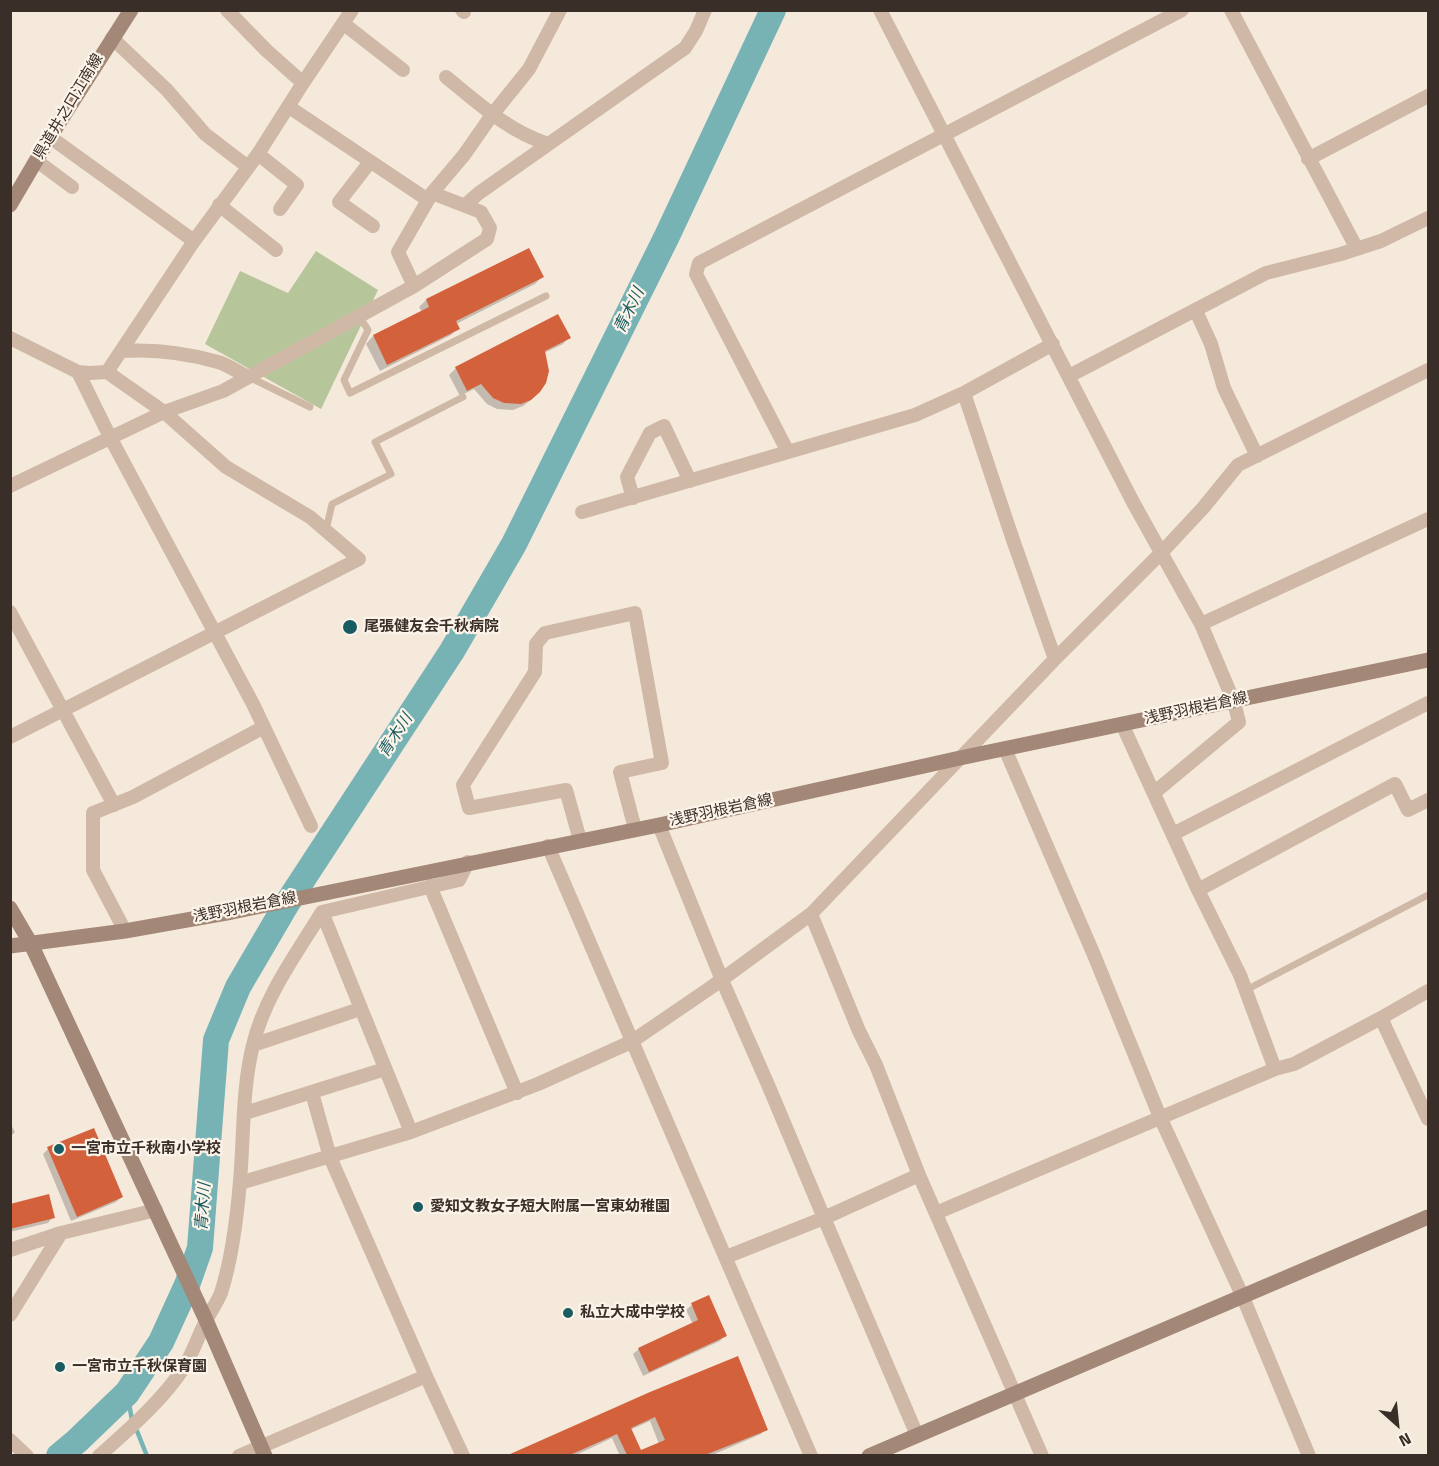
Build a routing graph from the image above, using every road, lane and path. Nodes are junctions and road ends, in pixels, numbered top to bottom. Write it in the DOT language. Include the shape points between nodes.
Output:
graph roads {
  1 [pos="131,10"];
  2 [pos="227,10"];
  3 [pos="560,10"];
  4 [pos="705,10"];
  5 [pos="880,10"];
  6 [pos="1182,10"];
  7 [pos="1231,10"];
  8 [pos="346,16"];
  9 [pos="112,38"];
  10 [pos="403,70"];
  11 [pos="446,77"];
  12 [pos="303,83"];
  13 [pos="1428,96"];
  14 [pos="289,107"];
  15 [pos="492,115"];
  16 [pos="943,136"];
  17 [pos="50,137"];
  18 [pos="548,144"];
  19 [pos="258,154"];
  20 [pos="1308,159"];
  21 [pos="37,161"];
  22 [pos="370,162"];
  23 [pos="248,167"];
  24 [pos="72,187"];
  25 [pos="430,196"];
  26 [pos="10,205"];
  27 [pos="219,205"];
  28 [pos="465,205"];
  29 [pos="280,209"];
  30 [pos="1428,218"];
  31 [pos="373,226"];
  32 [pos="194,241"];
  33 [pos="1357,249"];
  34 [pos="276,250"];
  35 [pos="414,286"];
  36 [pos="546,296"];
  37 [pos="1196,311"];
  38 [pos="360,316"];
  39 [pos="10,338"];
  40 [pos="1053,344"];
  41 [pos="121,351"];
  42 [pos="1428,370"];
  43 [pos="78,372"];
  44 [pos="107,372"];
  45 [pos="1070,375"];
  46 [pos="247,376"];
  47 [pos="964,393"];
  48 [pos="463,397"];
  49 [pos="309,407"];
  50 [pos="164,412"];
  51 [pos="110,437"];
  52 [pos="788,452"];
  53 [pos="1257,456"];
  54 [pos="690,481"];
  55 [pos="10,486"];
  56 [pos="633,498"];
  57 [pos="582,512"];
  58 [pos="1428,519"];
  59 [pos="326,530"];
  60 [pos="1162,552"];
  61 [pos="10,612"];
  62 [pos="1201,624"];
  63 [pos="215,634"];
  64 [pos="1055,659"];
  65 [pos="1428,660"];
  66 [pos="1234,702"];
  67 [pos="1428,703"];
  68 [pos="64,710"];
  69 [pos="1122,724"];
  70 [pos="264,727"];
  71 [pos="10,737"];
  72 [pos="1005,749"];
  73 [pos="960,758"];
  74 [pos="1155,792"];
  75 [pos="1428,800"];
  76 [pos="114,805"];
  77 [pos="659,825"];
  78 [pos="311,826"];
  79 [pos="635,829"];
  80 [pos="1173,834"];
  81 [pos="580,840"];
  82 [pos="548,846"];
  83 [pos="468,862"];
  84 [pos="430,886"];
  85 [pos="1198,891"];
  86 [pos="1428,895"];
  87 [pos="10,908"];
  88 [pos="322,912"];
  89 [pos="811,914"];
  90 [pos="124,931"];
  91 [pos="31,944"];
  92 [pos="10,946"];
  93 [pos="722,980"];
  94 [pos="1246,990"];
  95 [pos="1428,991"];
  96 [pos="360,1009"];
  97 [pos="1382,1018"];
  98 [pos="631,1042"];
  99 [pos="253,1045"];
  100 [pos="385,1069"];
  101 [pos="1275,1069"];
  102 [pos="312,1093"];
  103 [pos="517,1093"];
  104 [pos="245,1113"];
  105 [pos="1160,1117"];
  106 [pos="1428,1119"];
  107 [pos="411,1132"];
  108 [pos="330,1157"];
  109 [pos="919,1174"];
  110 [pos="240,1183"];
  111 [pos="156,1210"];
  112 [pos="936,1213"];
  113 [pos="1428,1217"];
  114 [pos="824,1218"];
  115 [pos="61,1233"];
  116 [pos="10,1250"];
  117 [pos="726,1257"];
  118 [pos="1242,1295"];
  119 [pos="10,1315"];
  120 [pos="206,1320"];
  121 [pos="426,1376"];
  122 [pos="1016,1394"];
  123 [pos="917,1434"];
  124 [pos="263,1451"];
  125 [pos="99,1455"];
  126 [pos="239,1455"];
  127 [pos="463,1455"];
  128 [pos="811,1455"];
  129 [pos="868,1455"];
  130 [pos="1042,1455"];
  131 [pos="1310,1455"];
  1 -- 9 [label="main road, 県道井之口江南線"];
  2 -- 12 [label="street"];
  3 -- 15 [label="street" via="529,69"];
  4 -- 18 [label="street" via="686,48"];
  5 -- 16 [label="street"];
  6 -- 16 [label="street"];
  7 -- 20 [label="street"];
  8 -- 10 [label="street"];
  8 -- 12 [label="street"];
  9 -- 17 [label="main road, 県道井之口江南線"];
  9 -- 23 [label="street" via="167,90 205,134"];
  11 -- 15 [label="street"];
  12 -- 14 [label="street"];
  13 -- 20 [label="street"];
  14 -- 19 [label="street"];
  14 -- 22 [label="street"];
  15 -- 18 [label="street" via="528,138"];
  15 -- 25 [label="street"];
  16 -- 40 [label="street"];
  16 -- 52 [label="street" via="699,263 696,274"];
  17 -- 21 [label="main road, 県道井之口江南線"];
  17 -- 32 [label="street"];
  18 -- 28 [label="street"];
  19 -- 23 [label="street"];
  19 -- 29 [label="street" via="297,185"];
  20 -- 33 [label="street"];
  21 -- 24 [label="street"];
  21 -- 26 [label="main road, 県道井之口江南線"];
  22 -- 25 [label="street"];
  22 -- 31 [label="street" via="339,202"];
  23 -- 27 [label="street"];
  25 -- 28 [label="street"];
  25 -- 35 [label="street" via="398,252"];
  27 -- 32 [label="street"];
  27 -- 34 [label="street"];
  28 -- 35 [label="street" via="482,212 490,228 487,239"];
  30 -- 33 [label="street"];
  32 -- 41 [label="street"];
  33 -- 37 [label="street" via="1266,273"];
  35 -- 38 [label="street"];
  36 -- 38 [label="lane" via="350,393 344,380 368,330"];
  37 -- 45 [label="street"];
  37 -- 53 [label="street" via="1224,388"];
  38 -- 46 [label="street"];
  39 -- 43 [label="street"];
  40 -- 45 [label="street"];
  40 -- 47 [label="street"];
  41 -- 44 [label="street"];
  41 -- 46 [label="street" via="184,355 219,363"];
  42 -- 53 [label="street"];
  43 -- 44 [label="street"];
  43 -- 51 [label="street"];
  44 -- 50 [label="street"];
  45 -- 60 [label="street"];
  46 -- 49 [label="lane"];
  46 -- 50 [label="street" via="223,391"];
  47 -- 52 [label="street" via="915,416"];
  47 -- 64 [label="street"];
  48 -- 59 [label="lane" via="375,442 391,474 333,504"];
  50 -- 51 [label="street"];
  50 -- 59 [label="street" via="226,467"];
  51 -- 55 [label="street"];
  51 -- 63 [label="street"];
  52 -- 54 [label="street"];
  53 -- 60 [label="street" via="1238,465"];
  54 -- 56 [label="street"];
  54 -- 56 [label="street" via="664,426 650,433 627,477"];
  56 -- 57 [label="street"];
  58 -- 62 [label="street"];
  59 -- 63 [label="street" via="359,559"];
  60 -- 62 [label="street"];
  60 -- 64 [label="street"];
  61 -- 68 [label="street"];
  62 -- 66 [label="street"];
  63 -- 68 [label="street"];
  63 -- 70 [label="street"];
  64 -- 73 [label="street"];
  65 -- 66 [label="main road, 浅野羽根岩倉線"];
  66 -- 69 [label="main road, 浅野羽根岩倉線"];
  66 -- 74 [label="street" via="1239,722"];
  67 -- 80 [label="street"];
  68 -- 71 [label="street"];
  68 -- 76 [label="street"];
  69 -- 72 [label="main road, 浅野羽根岩倉線"];
  69 -- 74 [label="street"];
  70 -- 76 [label="street"];
  70 -- 78 [label="street"];
  72 -- 73 [label="main road, 浅野羽根岩倉線"];
  72 -- 105 [label="street"];
  73 -- 77 [label="main road, 浅野羽根岩倉線"];
  73 -- 89 [label="street"];
  74 -- 80 [label="street"];
  75 -- 85 [label="street" via="1408,810 1395,784"];
  76 -- 90 [label="street" via="93,813 93,870"];
  77 -- 79 [label="main road, 浅野羽根岩倉線"];
  77 -- 93 [label="street"];
  79 -- 81 [label="main road, 浅野羽根岩倉線"];
  79 -- 81 [label="street" via="620,772 662,763 635,613 545,633 536,644 535,672 463,785 469,808 566,790"];
  80 -- 85 [label="street"];
  81 -- 82 [label="main road, 浅野羽根岩倉線"];
  82 -- 83 [label="main road, 浅野羽根岩倉線"];
  82 -- 98 [label="street"];
  83 -- 84 [label="street" via="459,880"];
  83 -- 90 [label="main road, 浅野羽根岩倉線"];
  84 -- 88 [label="street"];
  84 -- 103 [label="street"];
  85 -- 94 [label="street"];
  86 -- 94 [label="lane"];
  87 -- 91 [label="main road"];
  88 -- 96 [label="street"];
  88 -- 99 [label="street" via="268,1005"];
  89 -- 93 [label="street"];
  89 -- 109 [label="street"];
  90 -- 91 [label="main road, 浅野羽根岩倉線"];
  91 -- 92 [label="main road, 浅野羽根岩倉線"];
  91 -- 111 [label="main road"];
  93 -- 98 [label="street"];
  93 -- 114 [label="street"];
  94 -- 101 [label="street"];
  95 -- 97 [label="street"];
  96 -- 99 [label="street"];
  96 -- 100 [label="street"];
  97 -- 101 [label="street" via="1294,1064"];
  97 -- 106 [label="street"];
  98 -- 103 [label="street"];
  98 -- 117 [label="street"];
  99 -- 104 [label="street"];
  100 -- 102 [label="street"];
  100 -- 107 [label="street"];
  101 -- 105 [label="street"];
  102 -- 104 [label="street"];
  102 -- 108 [label="street"];
  103 -- 107 [label="street"];
  104 -- 110 [label="street"];
  105 -- 112 [label="street"];
  105 -- 118 [label="street"];
  107 -- 108 [label="street"];
  108 -- 110 [label="street"];
  108 -- 121 [label="street"];
  109 -- 112 [label="street"];
  109 -- 114 [label="street"];
  110 -- 120 [label="street" via="220,1295"];
  111 -- 115 [label="street"];
  111 -- 120 [label="main road"];
  112 -- 122 [label="street"];
  113 -- 118 [label="main road"];
  114 -- 117 [label="street"];
  114 -- 123 [label="street"];
  115 -- 116 [label="street"];
  115 -- 119 [label="street"];
  117 -- 128 [label="street"];
  118 -- 122 [label="main road"];
  118 -- 131 [label="street"];
  120 -- 124 [label="main road"];
  120 -- 125 [label="street" via="185,1366 170,1387"];
  121 -- 124 [label="street"];
  121 -- 127 [label="street"];
  122 -- 123 [label="main road"];
  122 -- 130 [label="street"];
  123 -- 129 [label="main road"];
  124 -- 126 [label="street"];
}
